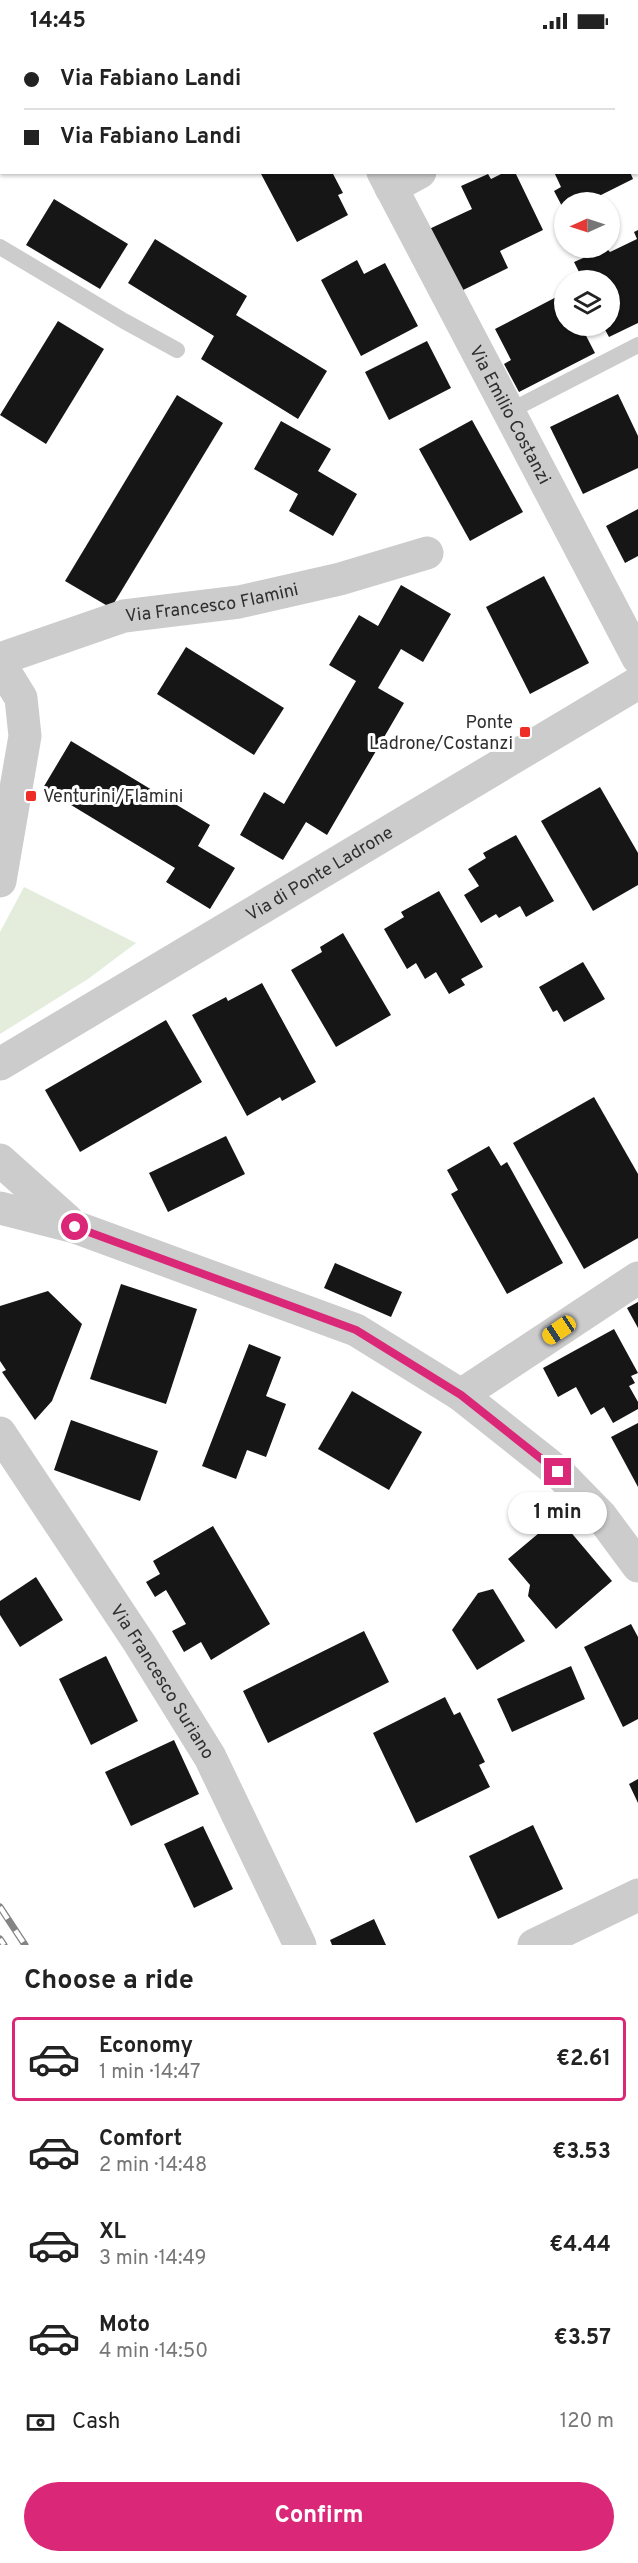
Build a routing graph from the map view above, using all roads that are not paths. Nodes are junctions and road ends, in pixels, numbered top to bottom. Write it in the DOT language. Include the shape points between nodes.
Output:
graph roads {
  1 [pos="412,174"];
  2 [pos="387,180"];
  3 [pos="0,247"];
  4 [pos="638,345"];
  5 [pos="177,350"];
  6 [pos="508,411"];
  7 [pos="427,553"];
  8 [pos="638,658"];
  9 [pos="0,659"];
  10 [pos="0,664"];
  11 [pos="638,683"];
  12 [pos="0,881"];
  13 [pos="0,1064"];
  14 [pos="0,1160"];
  15 [pos="0,1208"];
  16 [pos="75,1227"];
  17 [pos="638,1278"];
  18 [pos="461,1395"];
  19 [pos="0,1433"];
  20 [pos="638,1566"];
  21 [pos="638,1895"];
  22 [pos="300,1945"];
  23 [pos="534,1945"];
  1 -- 2 [label="street"];
  2 -- 6 [label="street, Via Emilio Costanzi"];
  3 -- 5 [label="lane"];
  4 -- 6 [label="lane"];
  6 -- 8 [label="street, Via Emilio Costanzi"];
  7 -- 9 [label="street, Via Francesco Flamini" via="340,579 239,602 124,616"];
  10 -- 12 [label="street" via="21,698 25,736"];
  11 -- 13 [label="street, Via di Ponte Ladrone"];
  14 -- 16 [label="street"];
  15 -- 16 [label="street"];
  16 -- 18 [label="street" via="356,1330"];
  17 -- 18 [label="street"];
  18 -- 20 [label="street" via="558,1472 601,1516"];
  19 -- 22 [label="street, Via Francesco Suriano" via="210,1757"];
  21 -- 23 [label="street"];
}
